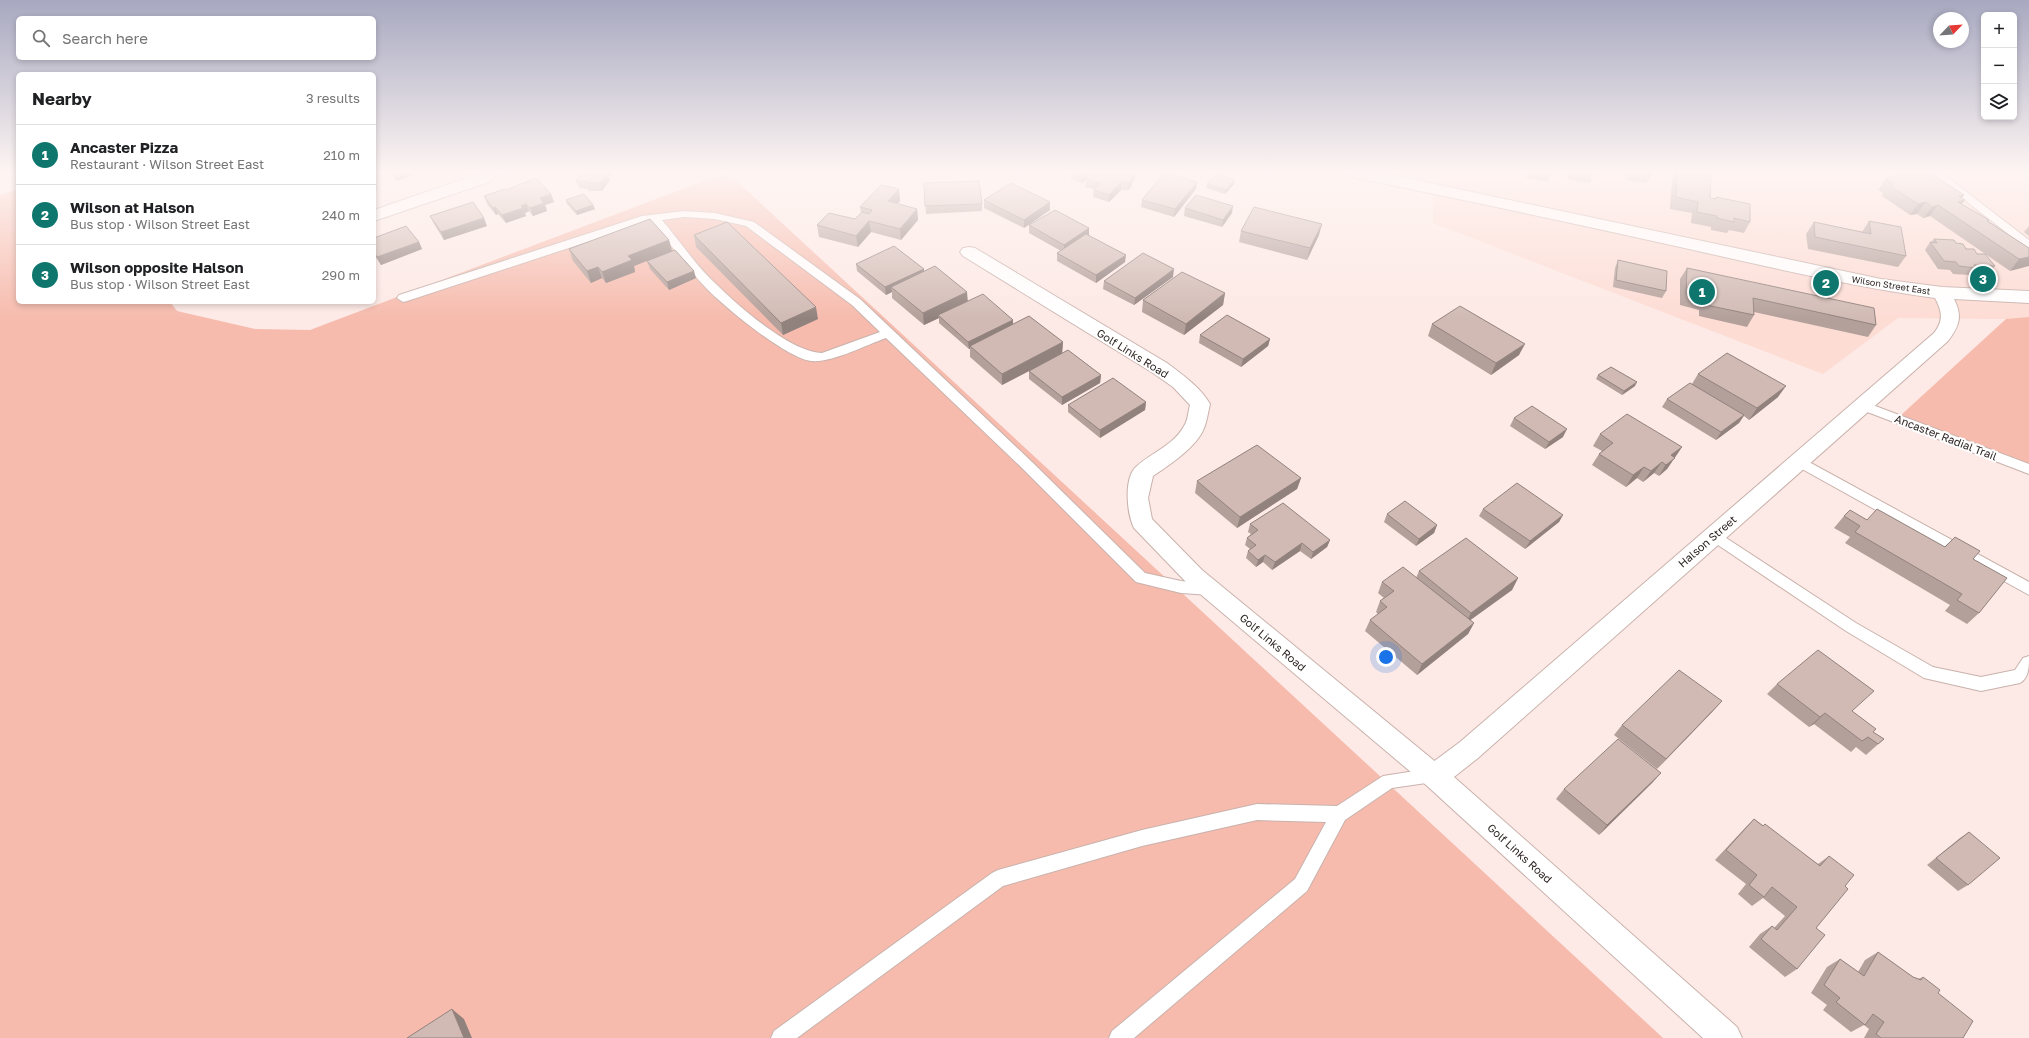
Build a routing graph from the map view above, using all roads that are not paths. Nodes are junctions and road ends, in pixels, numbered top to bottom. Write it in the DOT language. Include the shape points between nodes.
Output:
graph roads {
  1 [pos="636,221"];
  2 [pos="658,221"];
  3 [pos="739,221"];
  4 [pos="1586,221"];
  5 [pos="1998,221"];
  6 [pos="2029,245"];
  7 [pos="969,252"];
  8 [pos="1942,293"];
  9 [pos="2029,297"];
  10 [pos="403,298"];
  11 [pos="888,333"];
  12 [pos="1862,406"];
  13 [pos="1798,461"];
  14 [pos="2029,469"];
  15 [pos="1714,535"];
  16 [pos="1210,589"];
  17 [pos="2029,589"];
  18 [pos="2029,663"];
  19 [pos="1434,776"];
  20 [pos="1339,814"];
  21 [pos="781,1038"];
  22 [pos="1119,1038"];
  23 [pos="1726,1038"];
  1 -- 10 [label="lane"];
  2 -- 11 [label="lane" via="712,287 772,337 797,352 811,357 823,357"];
  3 -- 11 [label="lane" via="750,224 856,302"];
  4 -- 8 [label="main road, Wilson Street East" via="1881,285"];
  5 -- 6 [label="lane"];
  7 -- 16 [label="main road, Golf Links Road" via="1160,368 1180,382 1200,404 1194,429 1171,454 1143,472 1137,498 1142,522"];
  8 -- 9 [label="main road, Wilson Street East"];
  8 -- 12 [label="main road, Halson Street" via="1952,312 1951,325 1941,337"];
  11 -- 16 [label="lane" via="1141,578 1181,587"];
  12 -- 13 [label="main road, Halson Street"];
  12 -- 14 [label="lane, Ancaster Radial Trail"];
  13 -- 15 [label="main road, Halson Street"];
  13 -- 17 [label="lane"];
  15 -- 18 [label="lane" via="1851,627 1930,673 1981,684 2020,676"];
  15 -- 19 [label="main road, Halson Street" via="1469,750"];
  16 -- 19 [label="main road, Golf Links Road"];
  19 -- 20 [label="lane" via="1389,781"];
  19 -- 23 [label="main road, Golf Links Road"];
  20 -- 21 [label="lane" via="1257,812 1142,838 998,879"];
  20 -- 22 [label="lane" via="1302,885"];
}
